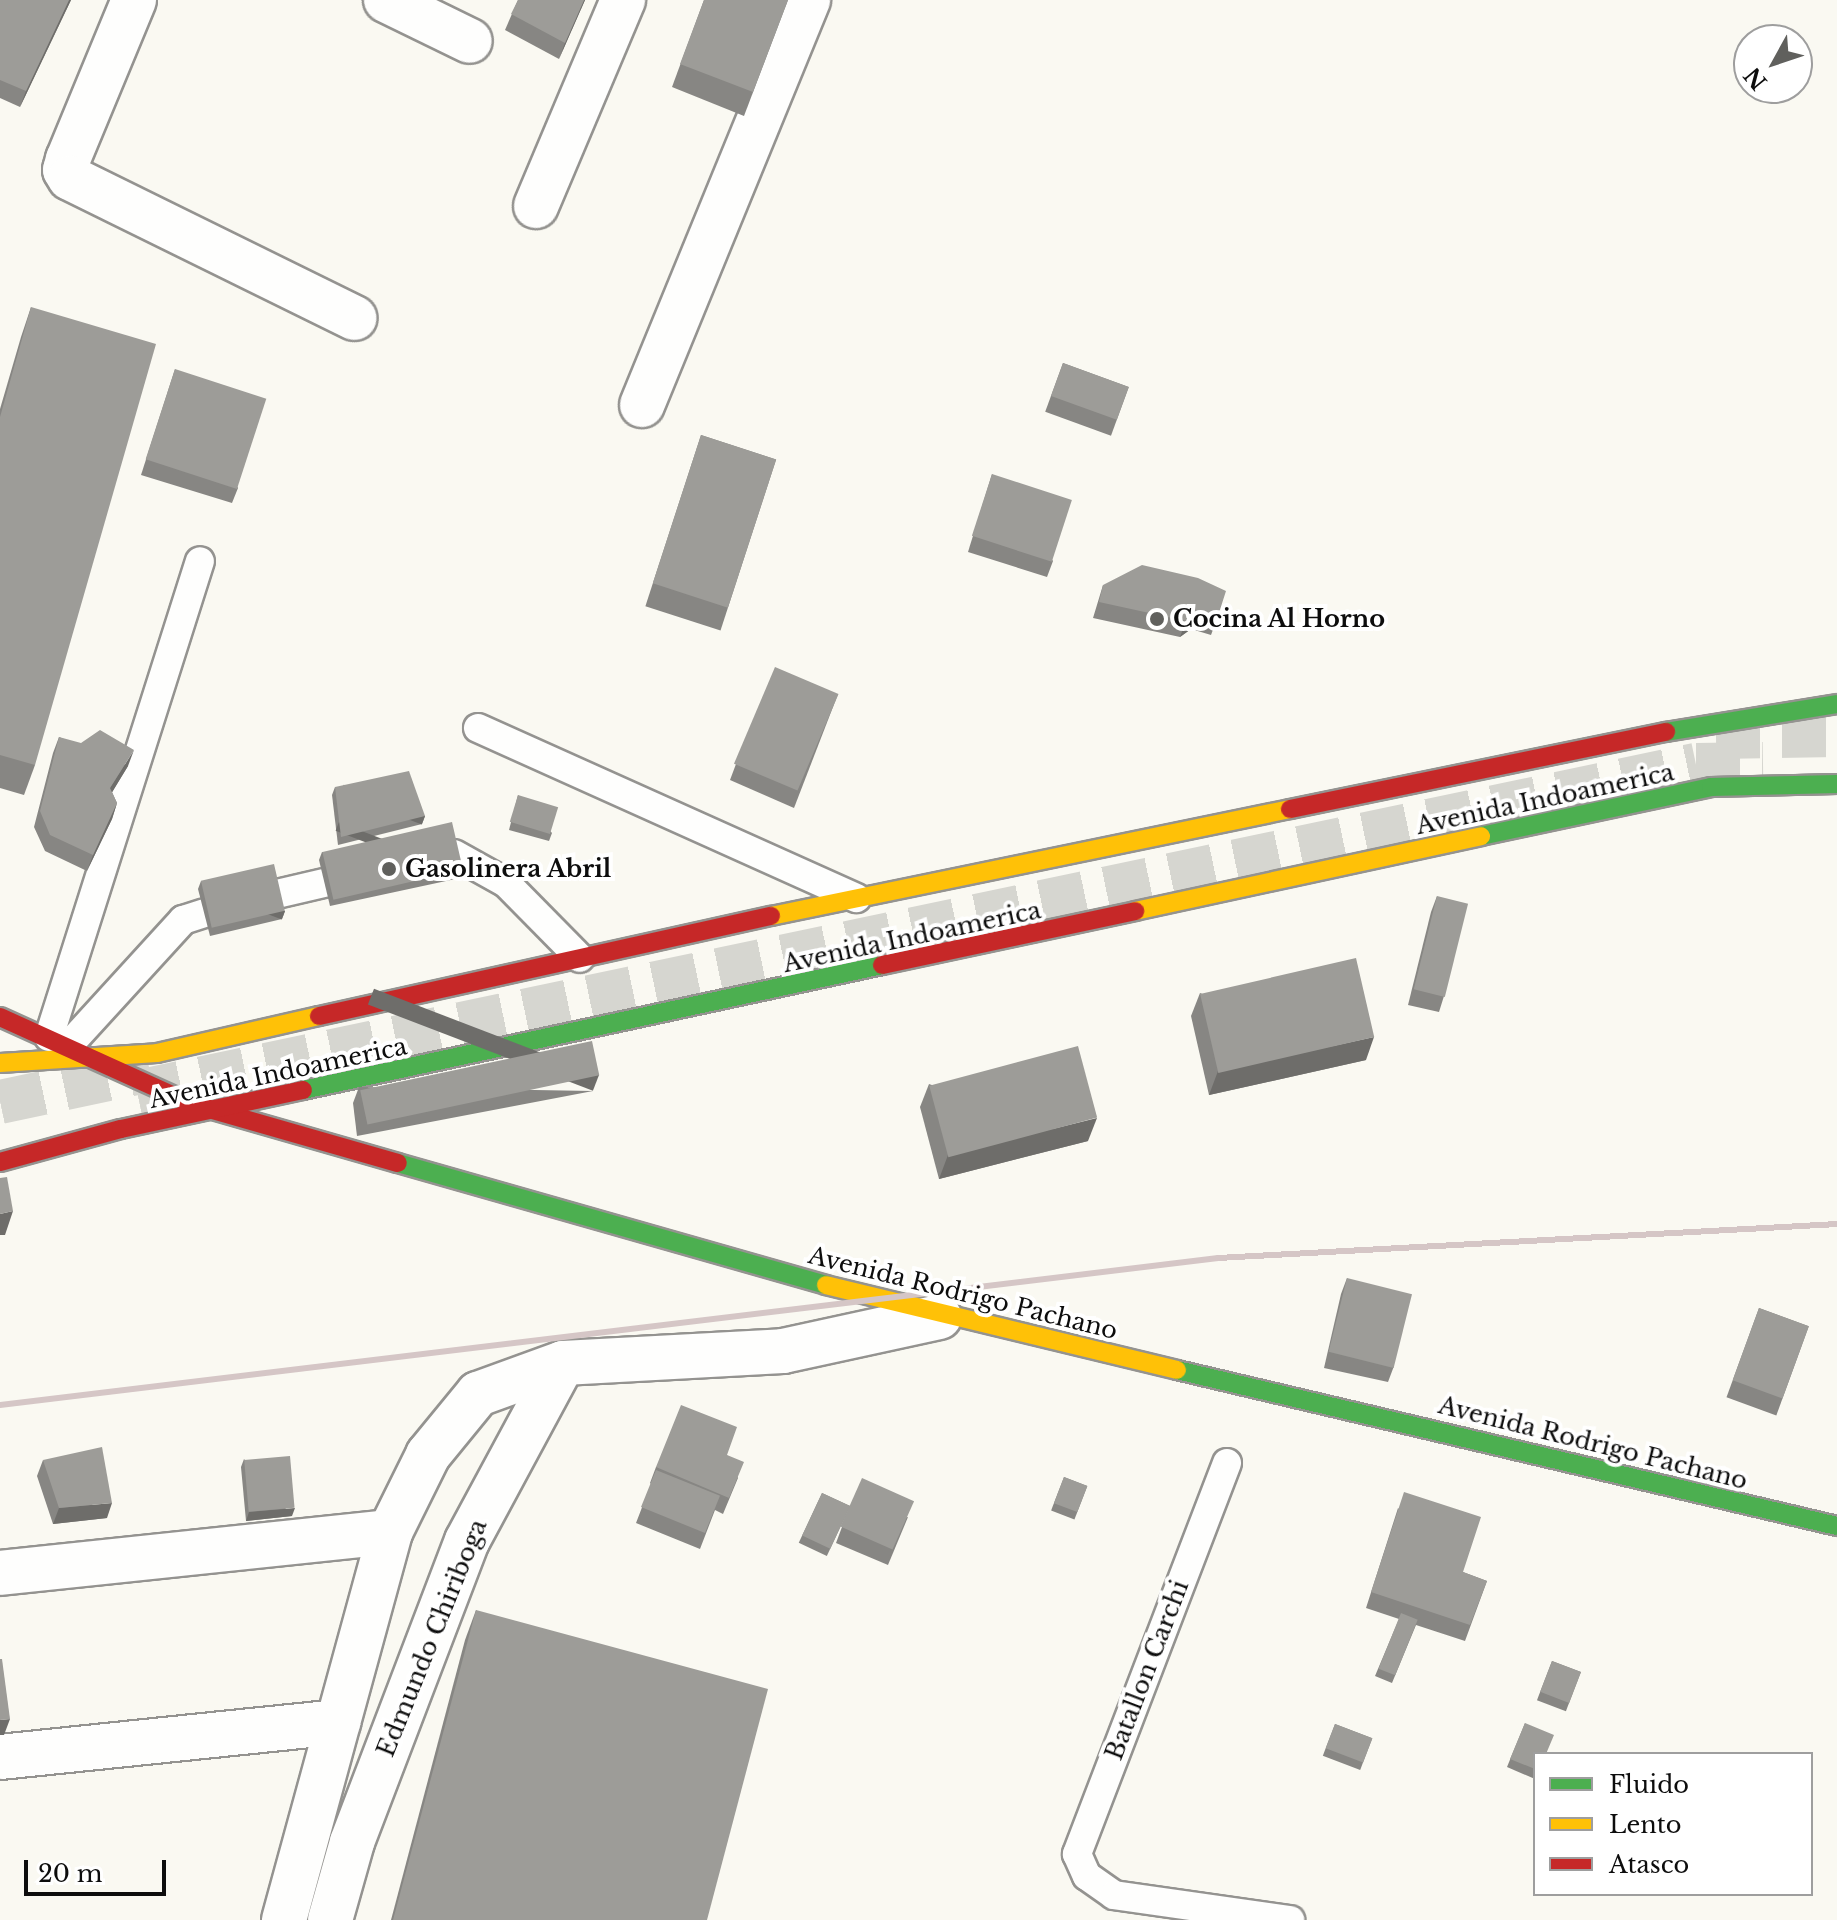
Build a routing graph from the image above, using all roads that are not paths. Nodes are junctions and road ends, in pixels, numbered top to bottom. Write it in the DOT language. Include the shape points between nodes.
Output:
graph roads {
  1 [pos="134,0"];
  2 [pos="386,0"];
  3 [pos="623,0"];
  4 [pos="808,0"];
  5 [pos="470,41"];
  6 [pos="536,206"];
  7 [pos="354,318"];
  8 [pos="642,405"];
  9 [pos="200,561"];
  10 [pos="1837,704"];
  11 [pos="478,728"];
  12 [pos="1837,784"];
  13 [pos="454,854"];
  14 [pos="324,883"];
  15 [pos="277,894"];
  16 [pos="858,898"];
  17 [pos="204,913"];
  18 [pos="580,958"];
  19 [pos="0,1017"];
  20 [pos="70,1046"];
  21 [pos="0,1063"];
  22 [pos="330,1088"];
  23 [pos="212,1110"];
  24 [pos="304,1136"];
  25 [pos="0,1162"];
  26 [pos="939,1317"];
  27 [pos="563,1363"];
  28 [pos="1227,1463"];
  29 [pos="1837,1526"];
  30 [pos="390,1532"];
  31 [pos="0,1573"];
  32 [pos="338,1722"];
  33 [pos="0,1757"];
  34 [pos="284,1920"];
  35 [pos="330,1920"];
  36 [pos="1290,1920"];
  1 -- 7 [label="street" via="68,159 65,170 70,178"];
  2 -- 5 [label="street"];
  3 -- 6 [label="street"];
  4 -- 8 [label="street"];
  9 -- 20 [label="lane"];
  10 -- 16 [label="main road, Avenida Indoamerica" via="1723,720"];
  11 -- 16 [label="lane"];
  12 -- 22 [label="main road, Avenida Indoamerica" via="1711,787"];
  13 -- 18 [label="lane" via="506,883"];
  14 -- 15 [label="lane"];
  16 -- 18 [label="main road, Avenida Indoamerica"];
  17 -- 20 [label="lane" via="183,920"];
  18 -- 20 [label="main road, Avenida Indoamerica" via="157,1053"];
  19 -- 20 [label="main road, Avenida Rodrigo Pachano"];
  20 -- 21 [label="main road, Avenida Indoamerica"];
  20 -- 23 [label="main road, Avenida Rodrigo Pachano"];
  22 -- 23 [label="main road, Avenida Indoamerica"];
  22 -- 24 [label="main road"];
  23 -- 24 [label="main road, Avenida Rodrigo Pachano"];
  23 -- 25 [label="main road, Avenida Indoamerica"];
  24 -- 26 [label="main road, Avenida Rodrigo Pachano"];
  26 -- 27 [label="street" via="783,1351"];
  26 -- 29 [label="main road, Avenida Rodrigo Pachano" via="1285,1393"];
  27 -- 30 [label="street" via="478,1394 428,1455"];
  27 -- 35 [label="street, Edmundo Chiriboga" via="467,1541 352,1842"];
  28 -- 36 [label="lane, Batallon Carchi" via="1077,1854 1087,1876 1114,1895"];
  30 -- 31 [label="street"];
  30 -- 32 [label="street"];
  32 -- 33 [label="street"];
  32 -- 34 [label="street"];
}
